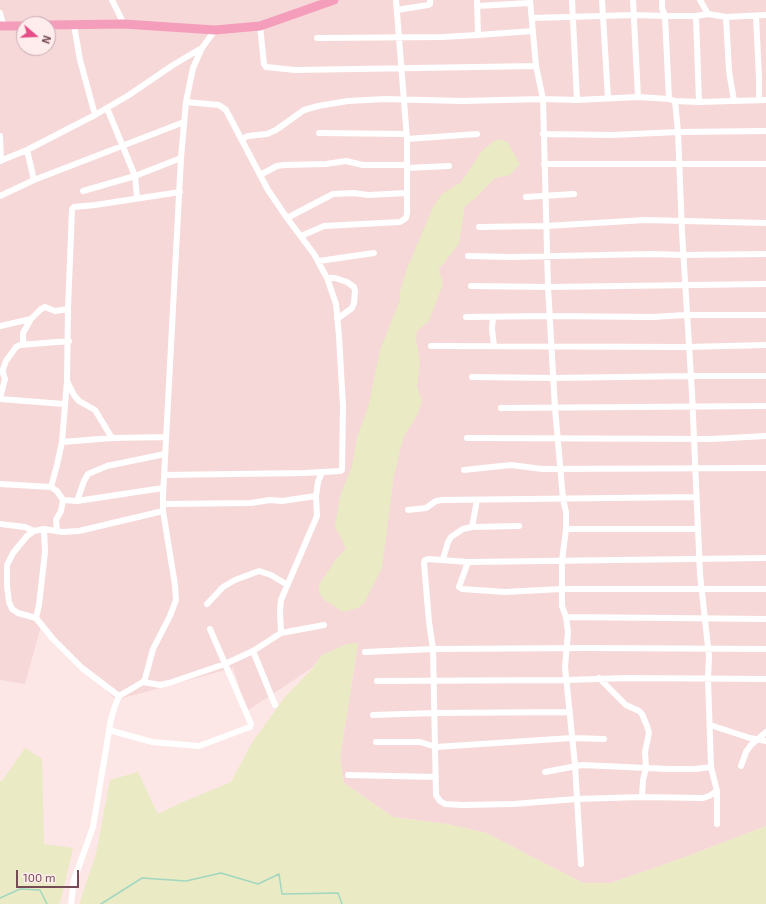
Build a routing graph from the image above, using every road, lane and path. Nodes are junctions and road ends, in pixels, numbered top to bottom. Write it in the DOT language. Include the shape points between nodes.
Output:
graph roads {
  1 [pos="112,0"];
  2 [pos="334,0"];
  3 [pos="396,0"];
  4 [pos="430,0"];
  5 [pos="572,0"];
  6 [pos="602,0"];
  7 [pos="633,0"];
  8 [pos="662,0"];
  9 [pos="700,0"];
  10 [pos="321,2"];
  11 [pos="530,2"];
  12 [pos="477,3"];
  13 [pos="397,10"];
  14 [pos="0,13"];
  15 [pos="708,14"];
  16 [pos="634,15"];
  17 [pos="766,15"];
  18 [pos="603,16"];
  19 [pos="665,16"];
  20 [pos="696,16"];
  21 [pos="756,16"];
  22 [pos="572,17"];
  23 [pos="726,17"];
  24 [pos="532,18"];
  25 [pos="124,24"];
  26 [pos="56,25"];
  27 [pos="74,25"];
  28 [pos="2,26"];
  29 [pos="16,26"];
  30 [pos="260,26"];
  31 [pos="215,30"];
  32 [pos="533,31"];
  33 [pos="478,35"];
  34 [pos="399,37"];
  35 [pos="318,38"];
  36 [pos="202,48"];
  37 [pos="536,66"];
  38 [pos="401,68"];
  39 [pos="638,97"];
  40 [pos="608,98"];
  41 [pos="543,99"];
  42 [pos="404,100"];
  43 [pos="576,100"];
  44 [pos="672,100"];
  45 [pos="759,100"];
  46 [pos="766,100"];
  47 [pos="734,101"];
  48 [pos="186,102"];
  49 [pos="699,102"];
  50 [pos="107,108"];
  51 [pos="95,115"];
  52 [pos="184,122"];
  53 [pos="678,132"];
  54 [pos="766,132"];
  55 [pos="320,133"];
  56 [pos="477,134"];
  57 [pos="543,134"];
  58 [pos="0,136"];
  59 [pos="406,136"];
  60 [pos="241,139"];
  61 [pos="122,146"];
  62 [pos="27,150"];
  63 [pos="181,158"];
  64 [pos="0,161"];
  65 [pos="544,164"];
  66 [pos="679,164"];
  67 [pos="766,164"];
  68 [pos="407,166"];
  69 [pos="449,166"];
  70 [pos="260,175"];
  71 [pos="134,176"];
  72 [pos="34,180"];
  73 [pos="83,191"];
  74 [pos="180,192"];
  75 [pos="407,193"];
  76 [pos="574,194"];
  77 [pos="546,195"];
  78 [pos="0,196"];
  79 [pos="526,197"];
  80 [pos="137,198"];
  81 [pos="287,218"];
  82 [pos="682,220"];
  83 [pos="766,222"];
  84 [pos="546,226"];
  85 [pos="479,227"];
  86 [pos="301,236"];
  87 [pos="374,253"];
  88 [pos="766,254"];
  89 [pos="683,255"];
  90 [pos="468,256"];
  91 [pos="548,256"];
  92 [pos="319,261"];
  93 [pos="327,278"];
  94 [pos="766,284"];
  95 [pos="685,285"];
  96 [pos="471,286"];
  97 [pos="548,287"];
  98 [pos="68,309"];
  99 [pos="686,315"];
  100 [pos="766,315"];
  101 [pos="550,316"];
  102 [pos="466,317"];
  103 [pos="493,317"];
  104 [pos="31,319"];
  105 [pos="336,319"];
  106 [pos="0,326"];
  107 [pos="68,341"];
  108 [pos="25,344"];
  109 [pos="766,345"];
  110 [pos="430,346"];
  111 [pos="494,346"];
  112 [pos="552,347"];
  113 [pos="688,347"];
  114 [pos="690,376"];
  115 [pos="766,376"];
  116 [pos="472,377"];
  117 [pos="553,378"];
  118 [pos="67,381"];
  119 [pos="0,399"];
  120 [pos="64,404"];
  121 [pos="766,406"];
  122 [pos="692,407"];
  123 [pos="501,408"];
  124 [pos="555,408"];
  125 [pos="166,436"];
  126 [pos="766,436"];
  127 [pos="112,438"];
  128 [pos="467,438"];
  129 [pos="558,438"];
  130 [pos="694,438"];
  131 [pos="62,442"];
  132 [pos="165,454"];
  133 [pos="766,468"];
  134 [pos="561,469"];
  135 [pos="694,469"];
  136 [pos="464,470"];
  137 [pos="322,472"];
  138 [pos="164,475"];
  139 [pos="0,484"];
  140 [pos="51,487"];
  141 [pos="163,488"];
  142 [pos="316,496"];
  143 [pos="696,497"];
  144 [pos="563,499"];
  145 [pos="63,500"];
  146 [pos="477,500"];
  147 [pos="75,501"];
  148 [pos="163,507"];
  149 [pos="408,510"];
  150 [pos="61,511"];
  151 [pos="0,524"];
  152 [pos="519,526"];
  153 [pos="25,527"];
  154 [pos="472,527"];
  155 [pos="566,529"];
  156 [pos="698,529"];
  157 [pos="44,530"];
  158 [pos="34,531"];
  159 [pos="55,531"];
  160 [pos="27,536"];
  161 [pos="44,539"];
  162 [pos="766,558"];
  163 [pos="443,559"];
  164 [pos="699,559"];
  165 [pos="562,560"];
  166 [pos="468,562"];
  167 [pos="3,564"];
  168 [pos="286,584"];
  169 [pos="562,589"];
  170 [pos="766,589"];
  171 [pos="701,590"];
  172 [pos="207,604"];
  173 [pos="566,617"];
  174 [pos="36,618"];
  175 [pos="705,619"];
  176 [pos="766,619"];
  177 [pos="324,625"];
  178 [pos="210,629"];
  179 [pos="281,633"];
  180 [pos="433,649"];
  181 [pos="567,649"];
  182 [pos="708,649"];
  183 [pos="766,649"];
  184 [pos="253,651"];
  185 [pos="365,652"];
  186 [pos="225,664"];
  187 [pos="598,678"];
  188 [pos="708,679"];
  189 [pos="766,679"];
  190 [pos="434,680"];
  191 [pos="567,680"];
  192 [pos="377,681"];
  193 [pos="143,682"];
  194 [pos="119,696"];
  195 [pos="275,705"];
  196 [pos="570,712"];
  197 [pos="435,713"];
  198 [pos="373,715"];
  199 [pos="710,725"];
  200 [pos="109,730"];
  201 [pos="766,732"];
  202 [pos="572,738"];
  203 [pos="604,739"];
  204 [pos="758,740"];
  205 [pos="766,741"];
  206 [pos="376,742"];
  207 [pos="436,747"];
  208 [pos="575,765"];
  209 [pos="741,766"];
  210 [pos="711,767"];
  211 [pos="646,768"];
  212 [pos="545,772"];
  213 [pos="348,774"];
  214 [pos="436,777"];
  215 [pos="716,791"];
  216 [pos="642,797"];
  217 [pos="576,799"];
  218 [pos="717,824"];
  219 [pos="581,864"];
  220 [pos="70,904"];
  1 -- 25 [label="street"];
  2 -- 10 [label="highway"];
  3 -- 13 [label="street"];
  4 -- 13 [label="street" via="428,5"];
  5 -- 22 [label="street"];
  6 -- 18 [label="street"];
  7 -- 16 [label="street"];
  8 -- 19 [label="street"];
  9 -- 15 [label="street"];
  10 -- 30 [label="highway"];
  11 -- 12 [label="street"];
  11 -- 24 [label="street"];
  12 -- 33 [label="street"];
  13 -- 34 [label="street"];
  14 -- 28 [label="street"];
  15 -- 20 [label="street"];
  15 -- 23 [label="street"];
  16 -- 18 [label="street"];
  16 -- 19 [label="street"];
  16 -- 39 [label="street"];
  17 -- 21 [label="street"];
  18 -- 22 [label="street"];
  18 -- 40 [label="street"];
  19 -- 20 [label="street"];
  19 -- 44 [label="street"];
  20 -- 49 [label="street"];
  21 -- 23 [label="street"];
  21 -- 45 [label="street"];
  22 -- 24 [label="street"];
  22 -- 43 [label="street"];
  23 -- 47 [label="street" via="729,71"];
  24 -- 32 [label="street"];
  25 -- 27 [label="highway"];
  25 -- 31 [label="highway"];
  26 -- 27 [label="highway"];
  27 -- 51 [label="street" via="80,60"];
  28 -- 29 [label="highway"];
  30 -- 31 [label="highway"];
  30 -- 38 [label="street" via="266,66 295,70"];
  31 -- 36 [label="street"];
  32 -- 33 [label="street"];
  32 -- 37 [label="street"];
  33 -- 34 [label="street"];
  34 -- 35 [label="street"];
  34 -- 38 [label="street"];
  36 -- 48 [label="street" via="192,68"];
  36 -- 50 [label="street"];
  37 -- 38 [label="street"];
  37 -- 41 [label="street"];
  38 -- 42 [label="street"];
  39 -- 40 [label="street"];
  39 -- 44 [label="street"];
  40 -- 43 [label="street"];
  41 -- 42 [label="street"];
  41 -- 43 [label="street"];
  41 -- 57 [label="street"];
  42 -- 59 [label="street"];
  42 -- 60 [label="street" via="348,101 318,106 300,112 267,134"];
  44 -- 49 [label="street"];
  44 -- 53 [label="street"];
  45 -- 46 [label="street"];
  45 -- 47 [label="street"];
  47 -- 49 [label="street"];
  48 -- 52 [label="street"];
  48 -- 60 [label="street" via="219,105 226,110"];
  50 -- 51 [label="street"];
  50 -- 61 [label="street"];
  51 -- 62 [label="street"];
  52 -- 61 [label="street"];
  52 -- 63 [label="street"];
  53 -- 54 [label="street"];
  53 -- 57 [label="street" via="612,135"];
  53 -- 66 [label="street"];
  55 -- 59 [label="street"];
  56 -- 59 [label="street"];
  57 -- 65 [label="street"];
  58 -- 64 [label="street"];
  59 -- 68 [label="street"];
  60 -- 70 [label="street"];
  61 -- 71 [label="street"];
  61 -- 72 [label="street"];
  62 -- 64 [label="street"];
  62 -- 72 [label="street"];
  63 -- 71 [label="street"];
  63 -- 74 [label="street"];
  65 -- 66 [label="street"];
  65 -- 77 [label="street"];
  66 -- 67 [label="street"];
  66 -- 82 [label="street"];
  68 -- 69 [label="street"];
  68 -- 70 [label="street" via="363,165 346,161 277,166"];
  68 -- 75 [label="street"];
  70 -- 81 [label="street"];
  71 -- 73 [label="street"];
  71 -- 80 [label="street"];
  72 -- 78 [label="street"];
  74 -- 80 [label="street"];
  74 -- 125 [label="street"];
  75 -- 81 [label="street" via="333,194"];
  75 -- 86 [label="street" via="406,218 400,222 324,226"];
  76 -- 77 [label="street"];
  77 -- 79 [label="street"];
  77 -- 84 [label="street"];
  80 -- 98 [label="street" via="73,207"];
  81 -- 86 [label="street"];
  82 -- 83 [label="street"];
  82 -- 84 [label="street"];
  82 -- 89 [label="street"];
  84 -- 85 [label="street"];
  84 -- 91 [label="street"];
  86 -- 92 [label="street"];
  87 -- 92 [label="street"];
  88 -- 89 [label="street"];
  89 -- 91 [label="street"];
  89 -- 95 [label="street"];
  90 -- 91 [label="street"];
  91 -- 97 [label="street"];
  92 -- 93 [label="street"];
  93 -- 105 [label="street" via="336,304"];
  93 -- 105 [label="street" via="347,282 355,291 352,308"];
  94 -- 95 [label="street"];
  95 -- 97 [label="street"];
  95 -- 99 [label="street"];
  96 -- 97 [label="street"];
  97 -- 101 [label="street"];
  98 -- 104 [label="street" via="55,311 45,307"];
  98 -- 107 [label="street"];
  99 -- 100 [label="street"];
  99 -- 101 [label="street"];
  99 -- 113 [label="street"];
  101 -- 103 [label="street"];
  101 -- 112 [label="street"];
  102 -- 103 [label="street"];
  103 -- 111 [label="street"];
  104 -- 106 [label="street"];
  104 -- 108 [label="street" via="23,333"];
  105 -- 137 [label="street" via="342,375 342,470"];
  107 -- 108 [label="street"];
  107 -- 118 [label="street"];
  108 -- 119 [label="street" via="16,347 6,361 2,373 5,379"];
  109 -- 113 [label="street"];
  110 -- 111 [label="street"];
  111 -- 112 [label="street"];
  112 -- 113 [label="street"];
  112 -- 117 [label="street"];
  113 -- 114 [label="street"];
  114 -- 115 [label="street"];
  114 -- 117 [label="street"];
  114 -- 122 [label="street"];
  116 -- 117 [label="street"];
  117 -- 124 [label="street"];
  118 -- 120 [label="street"];
  118 -- 127 [label="street" via="79,401 95,410"];
  119 -- 120 [label="street"];
  120 -- 131 [label="street"];
  121 -- 122 [label="street"];
  122 -- 124 [label="street"];
  122 -- 130 [label="street"];
  123 -- 124 [label="street"];
  124 -- 129 [label="street"];
  125 -- 127 [label="street"];
  125 -- 132 [label="street"];
  126 -- 130 [label="street"];
  127 -- 131 [label="street"];
  128 -- 129 [label="street"];
  129 -- 130 [label="street"];
  129 -- 134 [label="street"];
  130 -- 135 [label="street"];
  131 -- 140 [label="street"];
  132 -- 138 [label="street"];
  132 -- 147 [label="street" via="108,466 88,474"];
  133 -- 135 [label="street"];
  134 -- 135 [label="street"];
  134 -- 136 [label="street" via="511,465"];
  134 -- 144 [label="street"];
  135 -- 143 [label="street"];
  137 -- 138 [label="street"];
  137 -- 142 [label="street"];
  138 -- 141 [label="street"];
  139 -- 140 [label="street"];
  140 -- 145 [label="street"];
  141 -- 147 [label="street"];
  141 -- 148 [label="street"];
  142 -- 148 [label="street" via="282,501"];
  142 -- 168 [label="street" via="317,516"];
  143 -- 144 [label="street"];
  143 -- 156 [label="street"];
  144 -- 146 [label="street"];
  144 -- 155 [label="street"];
  145 -- 147 [label="street"];
  145 -- 150 [label="street"];
  146 -- 149 [label="street" via="436,501 426,508"];
  146 -- 154 [label="street"];
  147 -- 150 [label="street"];
  148 -- 159 [label="street" via="79,531"];
  148 -- 193 [label="street" via="176,600 153,649"];
  150 -- 159 [label="street" via="56,520"];
  151 -- 153 [label="street"];
  152 -- 154 [label="street"];
  153 -- 158 [label="street"];
  153 -- 160 [label="street"];
  154 -- 163 [label="street" via="463,529 451,537"];
  155 -- 156 [label="street"];
  155 -- 165 [label="street"];
  156 -- 164 [label="street"];
  157 -- 158 [label="street"];
  157 -- 159 [label="street"];
  157 -- 161 [label="street"];
  158 -- 160 [label="street"];
  159 -- 161 [label="street"];
  160 -- 167 [label="street"];
  161 -- 174 [label="street"];
  162 -- 164 [label="street"];
  163 -- 166 [label="street"];
  163 -- 180 [label="street" via="428,559 424,563"];
  164 -- 165 [label="street"];
  164 -- 171 [label="street"];
  165 -- 166 [label="street"];
  165 -- 169 [label="street"];
  166 -- 169 [label="street" via="459,587 462,589 505,592"];
  167 -- 174 [label="street" via="12,609"];
  168 -- 172 [label="street" via="259,571 223,587"];
  168 -- 179 [label="street" via="280,600"];
  169 -- 171 [label="street"];
  169 -- 173 [label="street" via="562,606"];
  170 -- 171 [label="street"];
  171 -- 175 [label="street"];
  173 -- 175 [label="street"];
  173 -- 181 [label="street"];
  174 -- 194 [label="street" via="82,668"];
  175 -- 176 [label="street"];
  175 -- 182 [label="street"];
  177 -- 179 [label="street"];
  178 -- 186 [label="street"];
  179 -- 184 [label="street"];
  180 -- 181 [label="street"];
  180 -- 185 [label="street"];
  180 -- 190 [label="street"];
  181 -- 182 [label="street"];
  181 -- 191 [label="street"];
  182 -- 183 [label="street"];
  182 -- 188 [label="street"];
  184 -- 186 [label="street"];
  184 -- 195 [label="street"];
  186 -- 193 [label="street" via="160,685"];
  186 -- 200 [label="street" via="251,724 250,727 199,746 152,742"];
  187 -- 188 [label="street"];
  187 -- 191 [label="street"];
  187 -- 211 [label="street" via="626,705 642,714 649,733 645,752"];
  188 -- 189 [label="street"];
  188 -- 199 [label="street"];
  190 -- 191 [label="street"];
  190 -- 192 [label="street"];
  190 -- 197 [label="street"];
  191 -- 196 [label="street"];
  193 -- 194 [label="street"];
  194 -- 200 [label="street"];
  196 -- 197 [label="street"];
  196 -- 202 [label="street"];
  197 -- 198 [label="street"];
  197 -- 207 [label="street"];
  199 -- 204 [label="street"];
  199 -- 210 [label="street"];
  200 -- 220 [label="street" via="93,826 74,880"];
  201 -- 204 [label="street"];
  202 -- 203 [label="street"];
  202 -- 207 [label="street"];
  202 -- 208 [label="street"];
  204 -- 205 [label="street"];
  204 -- 209 [label="street" via="746,752"];
  206 -- 207 [label="street" via="420,742"];
  207 -- 214 [label="street"];
  208 -- 211 [label="street"];
  208 -- 212 [label="street"];
  208 -- 217 [label="street"];
  210 -- 211 [label="street"];
  210 -- 215 [label="street"];
  211 -- 216 [label="street"];
  213 -- 214 [label="street"];
  214 -- 217 [label="street" via="436,795 445,804 514,804"];
  215 -- 216 [label="street" via="703,798"];
  215 -- 218 [label="street"];
  216 -- 217 [label="street"];
  217 -- 219 [label="street"];
}
